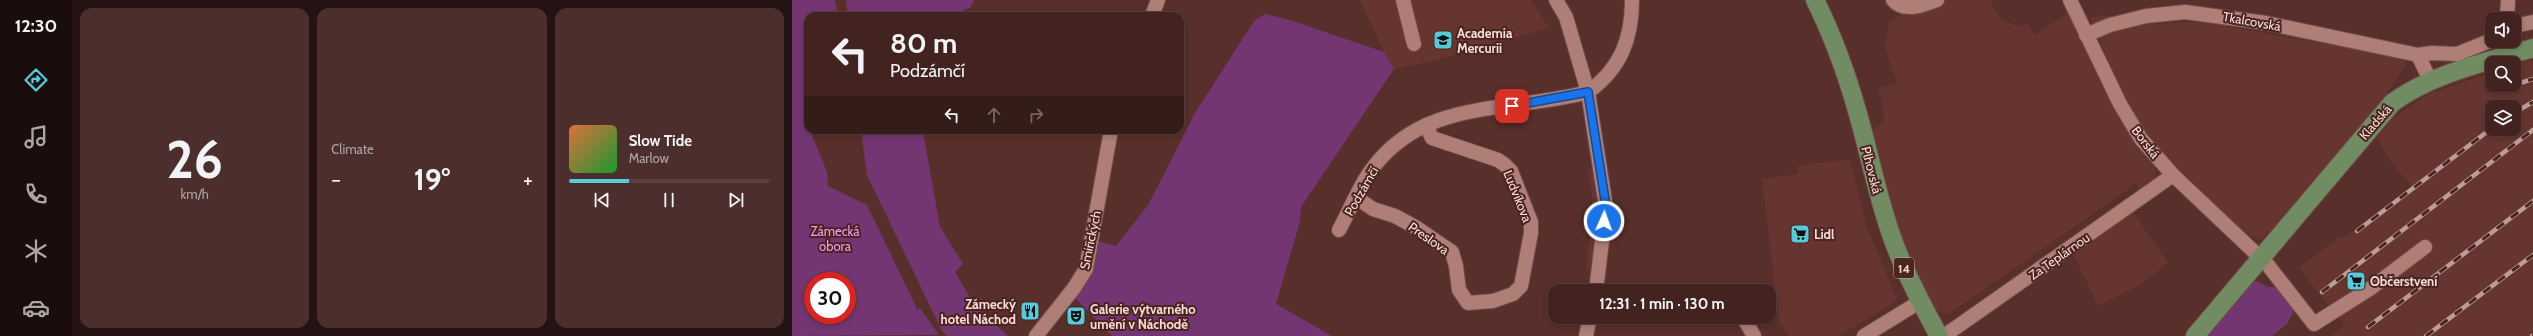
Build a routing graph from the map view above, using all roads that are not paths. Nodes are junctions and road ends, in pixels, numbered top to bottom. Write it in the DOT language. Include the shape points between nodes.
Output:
graph roads {
  1 [pos="1158,0"];
  2 [pos="1403,0"];
  3 [pos="1556,0"];
  4 [pos="1632,0"];
  5 [pos="1815,0"];
  6 [pos="1893,0"];
  7 [pos="1937,0"];
  8 [pos="2070,0"];
  9 [pos="2508,0"];
  10 [pos="1154,12"];
  11 [pos="2507,12"];
  12 [pos="2532,21"];
  13 [pos="2521,24"];
  14 [pos="2086,35"];
  15 [pos="2485,43"];
  16 [pos="1414,44"];
  17 [pos="2533,48"];
  18 [pos="2418,55"];
  19 [pos="2430,80"];
  20 [pos="1588,92"];
  21 [pos="1426,125"];
  22 [pos="1110,134"];
  23 [pos="2173,175"];
  24 [pos="1357,198"];
  25 [pos="1339,230"];
  26 [pos="2425,247"];
  27 [pos="2263,261"];
  28 [pos="1597,284"];
  29 [pos="1493,301"];
  30 [pos="1921,301"];
  31 [pos="1589,324"];
  32 [pos="1747,324"];
  33 [pos="1036,336"];
  34 [pos="1586,336"];
  35 [pos="1754,336"];
  36 [pos="1864,336"];
  37 [pos="1939,336"];
  38 [pos="1944,336"];
  39 [pos="2195,336"];
  1 -- 10 [label="street"];
  2 -- 16 [label="street"];
  3 -- 20 [label="street" via="1566,17"];
  4 -- 20 [label="street" via="1628,39 1618,62 1605,80"];
  5 -- 30 [label="main road, Plhovská / 14" via="1839,55 1858,113 1892,239"];
  6 -- 7 [label="street" via="1903,6 1912,7"];
  8 -- 14 [label="street, Borská"];
  9 -- 11 [label="street"];
  12 -- 13 [label="street"];
  14 -- 18 [label="street, Tkalcovská" via="2110,25 2146,16 2185,12 2266,23"];
  14 -- 23 [label="street, Borská" via="2120,104 2141,139"];
  15 -- 18 [label="street, Tkalcovská" via="2457,54"];
  17 -- 19 [label="main road, Kladská"];
  18 -- 19 [label="street"];
  19 -- 27 [label="main road, Kladská" via="2408,91 2385,110"];
  20 -- 21 [label="street, Podzámčí" via="1460,113"];
  20 -- 28 [label="street" via="1606,206"];
  21 -- 24 [label="street, Podzámčí" via="1403,136 1384,154 1371,170"];
  21 -- 29 [label="street, Ludvíkova" via="1432,138 1498,160 1505,165 1511,171 1527,211 1531,233 1521,286 1513,294"];
  22 -- 33 [label="street, Smiřických" via="1086,268 1074,288"];
  23 -- 27 [label="street, Borská"];
  23 -- 38 [label="street, Za Teplárnou"];
  24 -- 25 [label="street, Podzámčí"];
  24 -- 29 [label="street, Preslova" via="1372,209 1395,216 1417,228 1452,252 1458,290 1468,303"];
  26 -- 27 [label="street, Borská" via="2371,288 2310,320"];
  27 -- 39 [label="main road, Kladská"];
  30 -- 36 [label="street"];
  30 -- 37 [label="main road, Plhovská / 14"];
  31 -- 34 [label="street"];
  32 -- 35 [label="street"];
}
